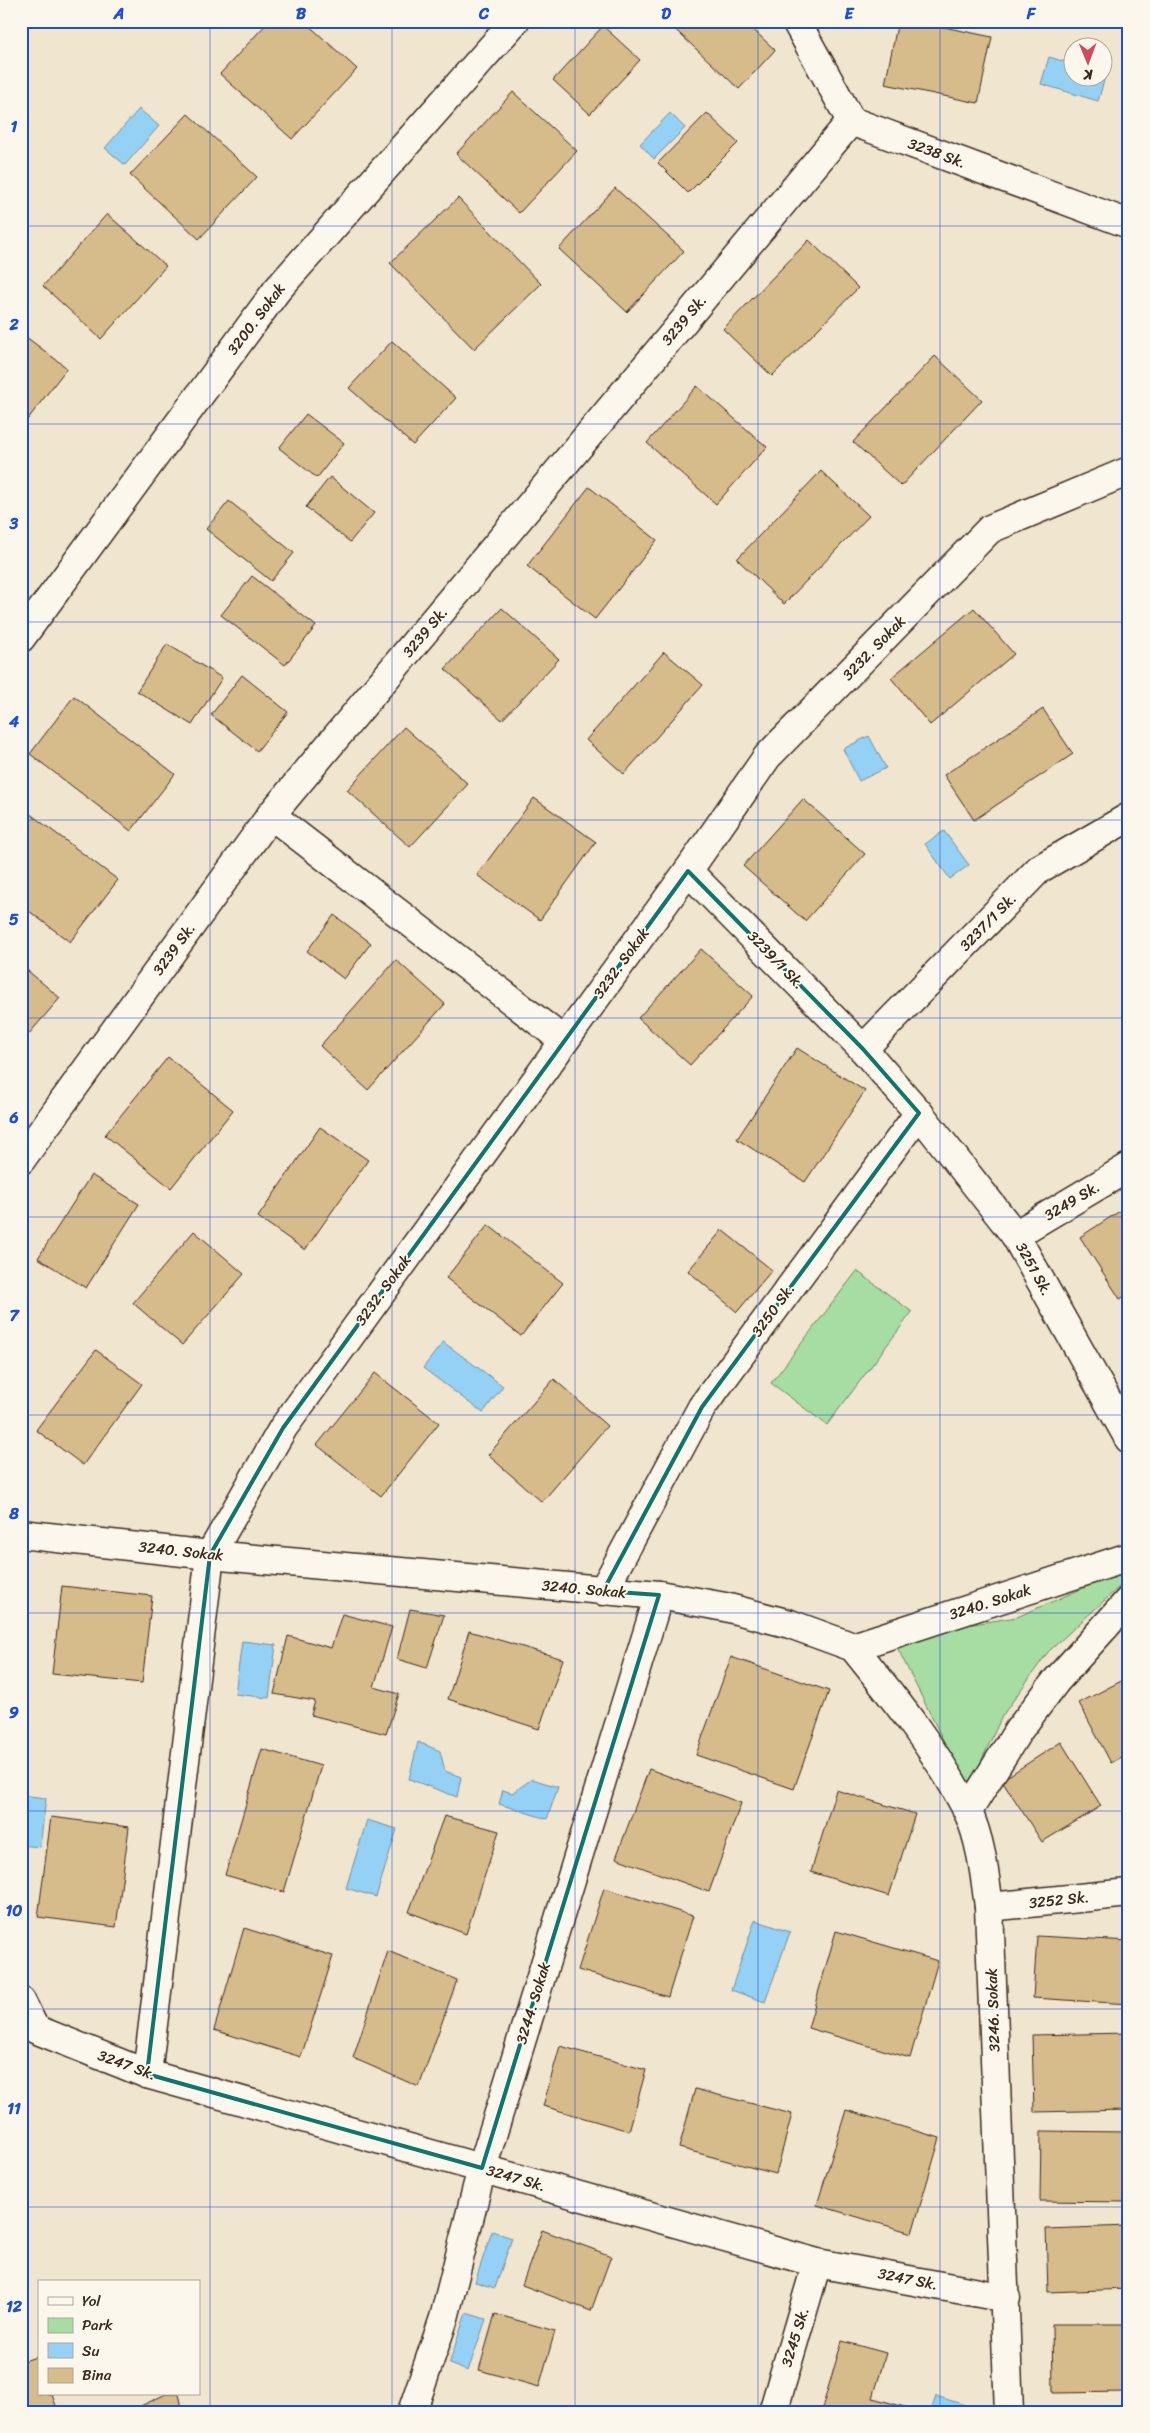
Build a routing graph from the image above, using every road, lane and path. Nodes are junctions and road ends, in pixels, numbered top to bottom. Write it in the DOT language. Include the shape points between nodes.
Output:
graph roads {
  1 [pos="516,21"];
  2 [pos="796,21"];
  3 [pos="851,120"];
  4 [pos="1129,224"];
  5 [pos="1129,471"];
  6 [pos="21,638"];
  7 [pos="271,816"];
  8 [pos="1129,817"];
  9 [pos="688,871"];
  10 [pos="564,1041"];
  11 [pos="863,1049"];
  12 [pos="919,1113"];
  13 [pos="21,1160"];
  14 [pos="1129,1167"];
  15 [pos="1015,1235"];
  16 [pos="1129,1439"];
  17 [pos="21,1534"];
  18 [pos="210,1555"];
  19 [pos="1129,1557"];
  20 [pos="604,1592"];
  21 [pos="659,1595"];
  22 [pos="1129,1600"];
  23 [pos="853,1646"];
  24 [pos="968,1811"];
  25 [pos="1129,1893"];
  26 [pos="989,1907"];
  27 [pos="21,2001"];
  28 [pos="147,2074"];
  29 [pos="482,2168"];
  30 [pos="817,2263"];
  31 [pos="1006,2298"];
  32 [pos="412,2412"];
  33 [pos="773,2412"];
  34 [pos="1009,2412"];
  1 -- 6 [label="street, 3200. Sokak" via="277,290"];
  2 -- 3 [label="street"];
  3 -- 4 [label="street, 3238 Sk."];
  3 -- 7 [label="street, 3239 Sk."];
  5 -- 9 [label="street, 3232. Sokak" via="990,529 767,757"];
  7 -- 10 [label="street"];
  7 -- 13 [label="street, 3239 Sk."];
  8 -- 11 [label="street, 3237/1 Sk." via="1040,869"];
  9 -- 10 [label="street, 3232. Sokak"];
  9 -- 11 [label="street, 3239/1 Sk."];
  10 -- 18 [label="street, 3232. Sokak" via="282,1428"];
  11 -- 12 [label="street"];
  12 -- 15 [label="street, 3251 Sk."];
  12 -- 20 [label="street, 3250 Sk." via="702,1407"];
  14 -- 15 [label="street, 3249 Sk."];
  15 -- 16 [label="street, 3251 Sk."];
  17 -- 18 [label="street, 3240. Sokak"];
  18 -- 20 [label="street, 3240. Sokak"];
  18 -- 28 [label="street"];
  19 -- 23 [label="street, 3240. Sokak"];
  20 -- 21 [label="street, 3240. Sokak"];
  21 -- 23 [label="street, 3240. Sokak" via="725,1606"];
  21 -- 29 [label="street, 3244. Sokak"];
  22 -- 24 [label="street" via="1045,1695 1018,1731"];
  23 -- 24 [label="street, 3246. Sokak" via="891,1694"];
  24 -- 26 [label="street, 3246. Sokak" via="982,1861"];
  25 -- 26 [label="street, 3252 Sk."];
  26 -- 31 [label="street, 3246. Sokak"];
  27 -- 28 [label="street, 3247 Sk." via="35,2029"];
  28 -- 29 [label="street, 3247 Sk."];
  29 -- 30 [label="street, 3247 Sk."];
  29 -- 32 [label="street, 3244. Sokak" via="444,2318"];
  30 -- 31 [label="street, 3247 Sk."];
  30 -- 33 [label="street, 3245 Sk."];
  31 -- 34 [label="street, 3246. Sokak"];
}
